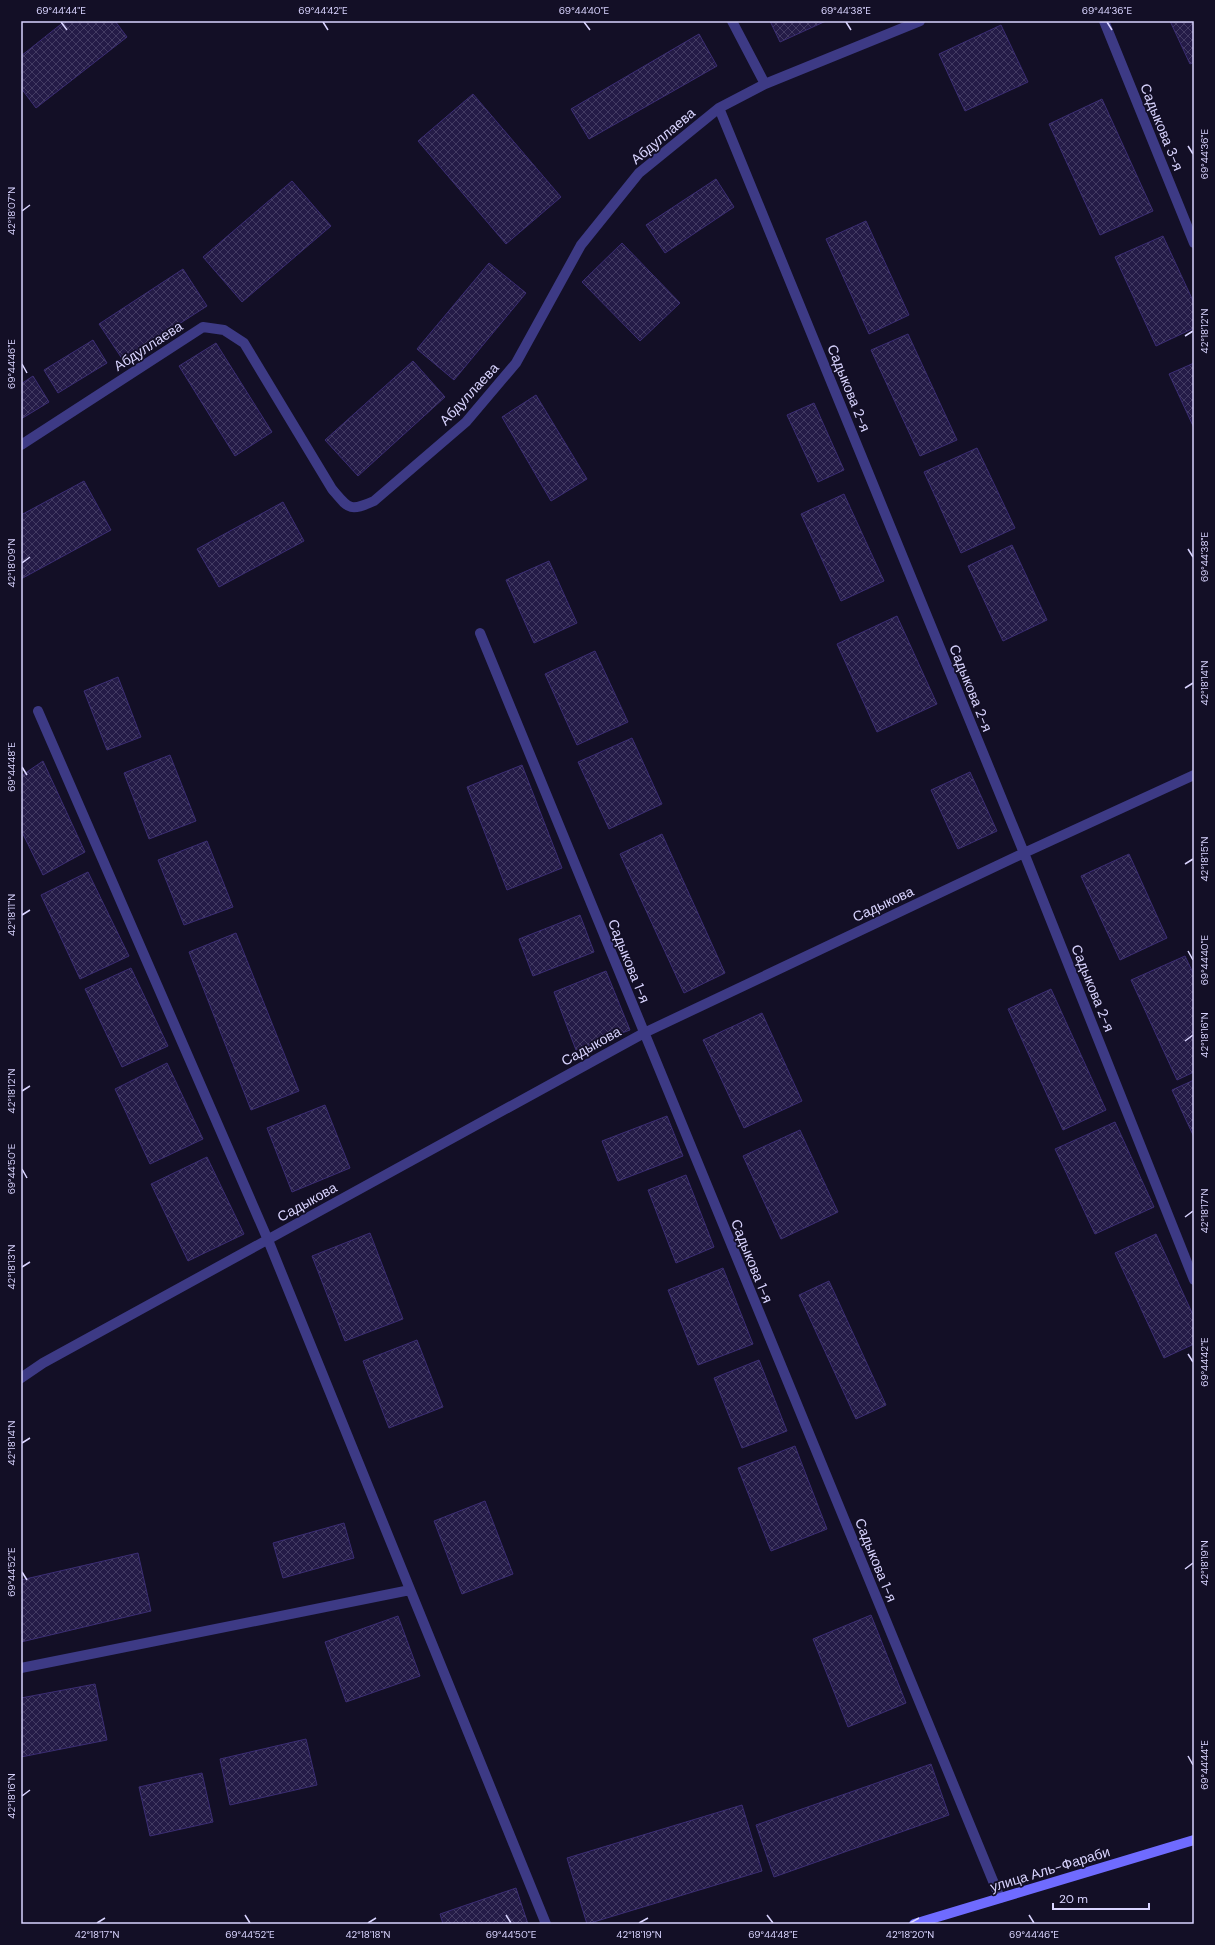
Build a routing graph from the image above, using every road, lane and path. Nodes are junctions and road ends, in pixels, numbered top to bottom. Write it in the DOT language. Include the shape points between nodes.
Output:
graph roads {
  1 [pos="732,21"];
  2 [pos="920,21"];
  3 [pos="1104,21"];
  4 [pos="765,84"];
  5 [pos="719,108"];
  6 [pos="1194,243"];
  7 [pos="21,445"];
  8 [pos="480,633"];
  9 [pos="38,712"];
  10 [pos="1194,775"];
  11 [pos="1024,853"];
  12 [pos="644,1033"];
  13 [pos="268,1240"];
  14 [pos="1194,1280"];
  15 [pos="21,1378"];
  16 [pos="410,1590"];
  17 [pos="21,1668"];
  18 [pos="1194,1840"];
  19 [pos="1000,1898"];
  20 [pos="546,1924"];
  21 [pos="914,1924"];
  1 -- 4 [label="street"];
  2 -- 4 [label="street, Абдуллаева"];
  3 -- 6 [label="street, Садыкова 3-я"];
  4 -- 5 [label="street, Абдуллаева"];
  5 -- 7 [label="street, Абдуллаева" via="639,173 582,245 516,362 466,422 374,501 357,508 346,505 332,489 244,343 224,330 203,328"];
  5 -- 11 [label="street, Садыкова 2-я"];
  8 -- 12 [label="street, Садыкова 1-я"];
  9 -- 13 [label="street"];
  10 -- 11 [label="street, Садыкова"];
  11 -- 12 [label="street, Садыкова"];
  11 -- 14 [label="street, Садыкова 2-я"];
  12 -- 13 [label="street, Садыкова"];
  12 -- 19 [label="street, Садыкова 1-я"];
  13 -- 15 [label="street, Садыкова" via="43,1363"];
  13 -- 16 [label="street"];
  16 -- 17 [label="street"];
  16 -- 20 [label="street"];
  18 -- 19 [label="main road, улица Аль-Фараби"];
  19 -- 21 [label="main road, улица Аль-Фараби"];
}
